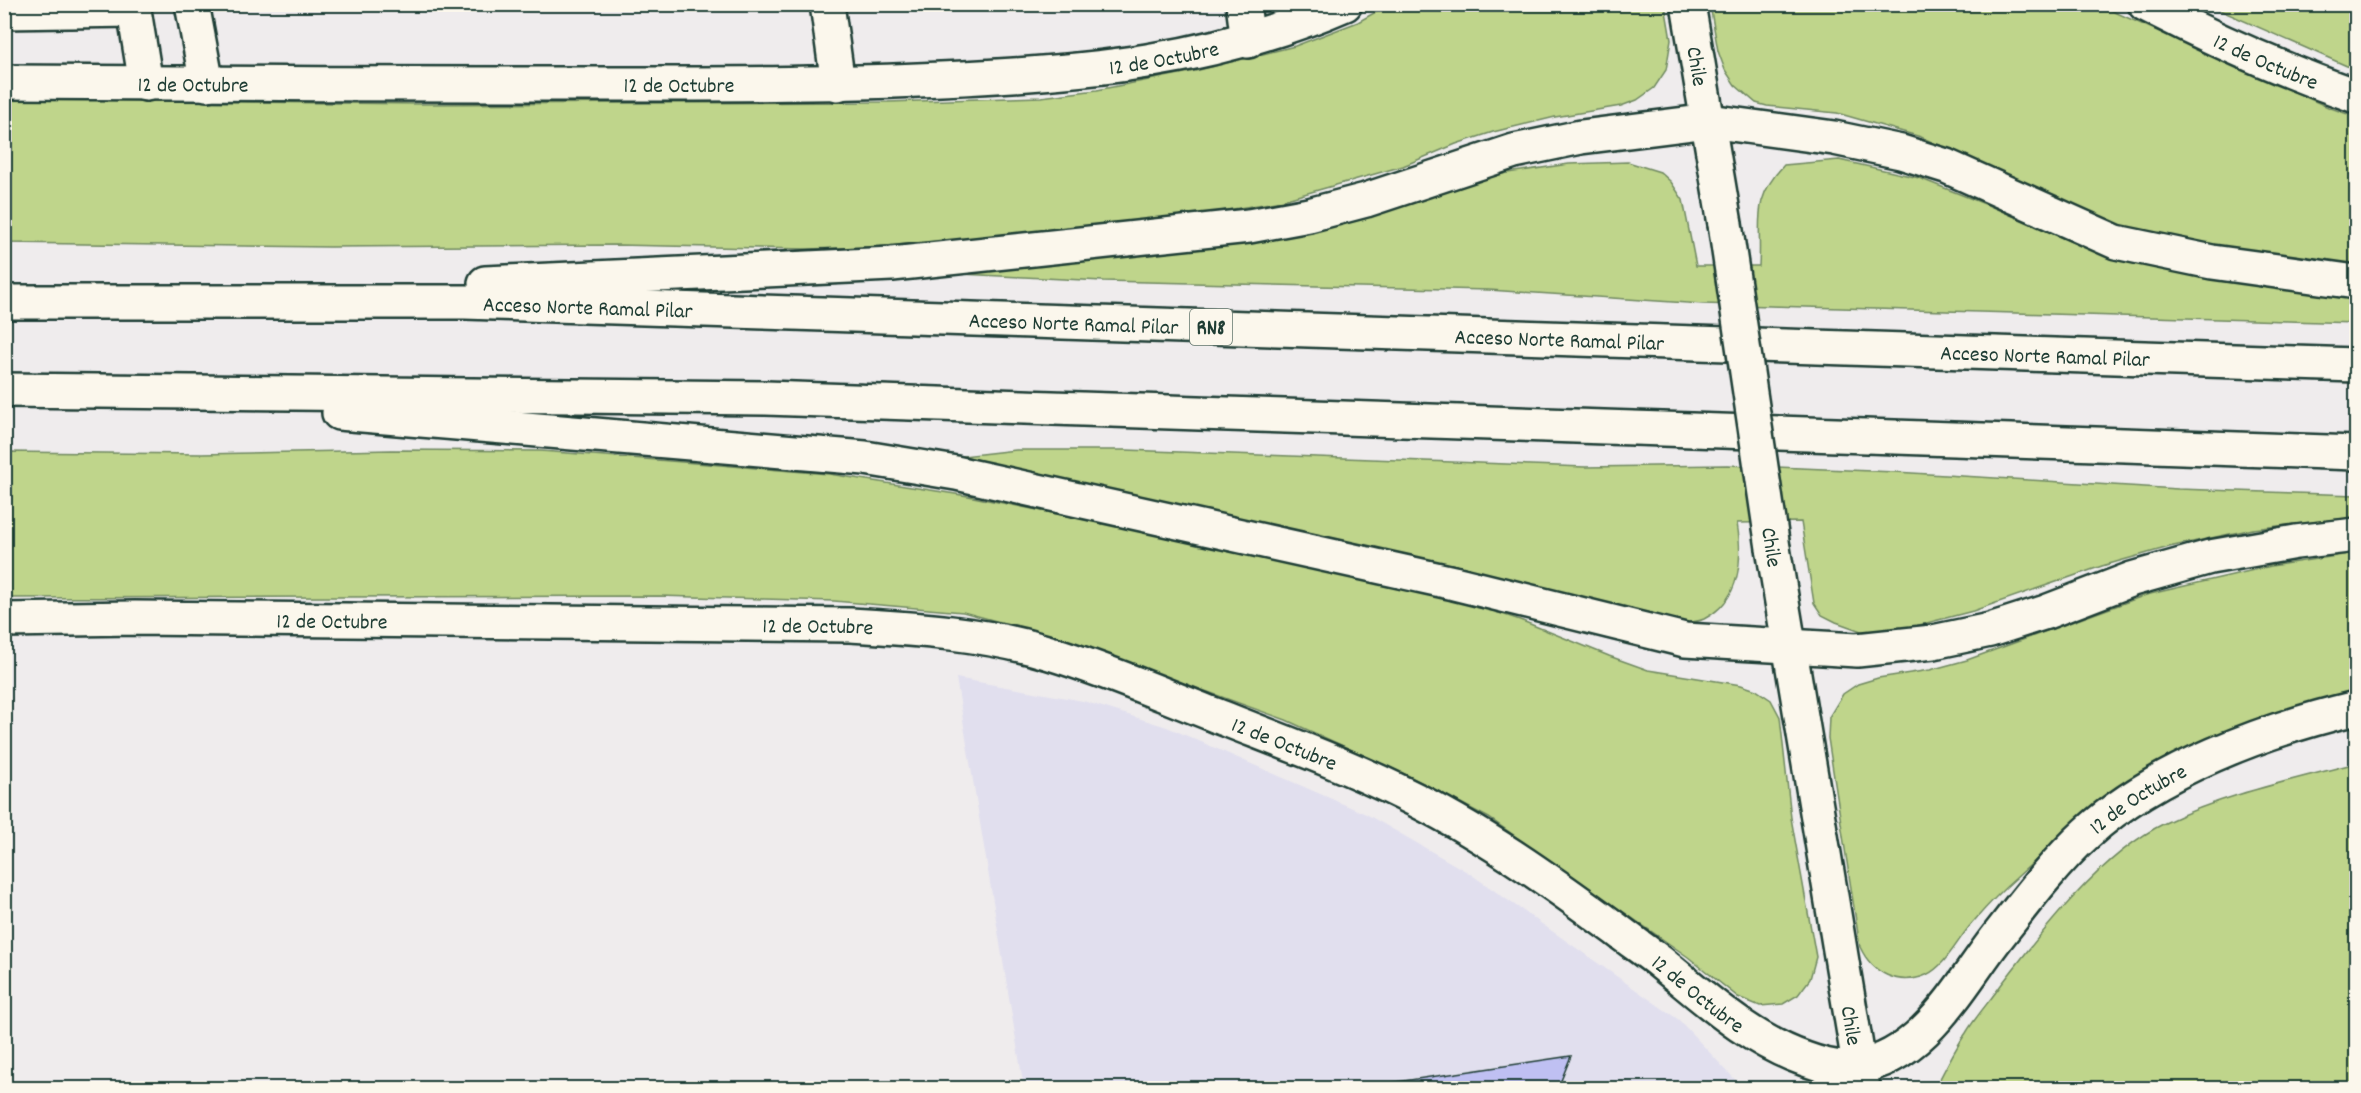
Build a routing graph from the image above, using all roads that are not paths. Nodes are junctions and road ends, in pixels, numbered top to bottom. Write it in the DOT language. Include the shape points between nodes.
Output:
graph roads {
  1 [pos="192,4"];
  2 [pos="827,4"];
  3 [pos="1243,4"];
  4 [pos="1345,4"];
  5 [pos="1688,4"];
  6 [pos="2145,4"];
  7 [pos="134,7"];
  8 [pos="4,12"];
  9 [pos="2181,13"];
  10 [pos="1248,40"];
  11 [pos="4,82"];
  12 [pos="146,84"];
  13 [pos="207,84"];
  14 [pos="838,84"];
  15 [pos="2356,96"];
  16 [pos="1709,121"];
  17 [pos="2356,282"];
  18 [pos="4,302"];
  19 [pos="65,302"];
  20 [pos="2356,365"];
  21 [pos="4,390"];
  22 [pos="68,390"];
  23 [pos="2356,453"];
  24 [pos="2356,535"];
  25 [pos="4,620"];
  26 [pos="1790,646"];
  27 [pos="2356,708"];
  28 [pos="1861,1078"];
  1 -- 13 [label="main road"];
  2 -- 14 [label="main road"];
  3 -- 10 [label="main road"];
  4 -- 10 [label="main road, 12 de Octubre"];
  5 -- 16 [label="main road, Chile"];
  6 -- 9 [label="main road, 12 de Octubre"];
  7 -- 8 [label="main road"];
  7 -- 12 [label="main road"];
  9 -- 15 [label="main road, 12 de Octubre" via="2320,83"];
  10 -- 14 [label="main road, 12 de Octubre" via="1103,69"];
  11 -- 12 [label="main road, 12 de Octubre"];
  12 -- 13 [label="main road, 12 de Octubre"];
  13 -- 14 [label="main road, 12 de Octubre"];
  16 -- 17 [label="main road" via="1834,138 1901,152 1946,166 2116,242 2212,262"];
  16 -- 19 [label="main road" via="1581,137 1514,151 1366,200 1249,226 892,264"];
  16 -- 26 [label="main road, Chile, bridge"];
  18 -- 19 [label="main road, Acceso Norte Ramal Pilar / RN8"];
  19 -- 20 [label="main road, Acceso Norte Ramal Pilar / RN8" via="477,302"];
  21 -- 22 [label="main road"];
  22 -- 23 [label="main road" via="778,399"];
  22 -- 26 [label="main road" via="865,458 1094,502 1685,640"];
  24 -- 26 [label="main road" via="2210,557 2132,579 1990,630 1933,642 1857,650"];
  25 -- 28 [label="main road, 12 de Octubre" via="850,625 928,629 1050,653 1331,761 1404,794 1521,862 1656,958 1755,1036 1786,1052"];
  26 -- 28 [label="main road, Chile"];
  27 -- 28 [label="main road, 12 de Octubre" via="2260,736 2206,759 2116,809 2043,880 1926,1028"];
}
